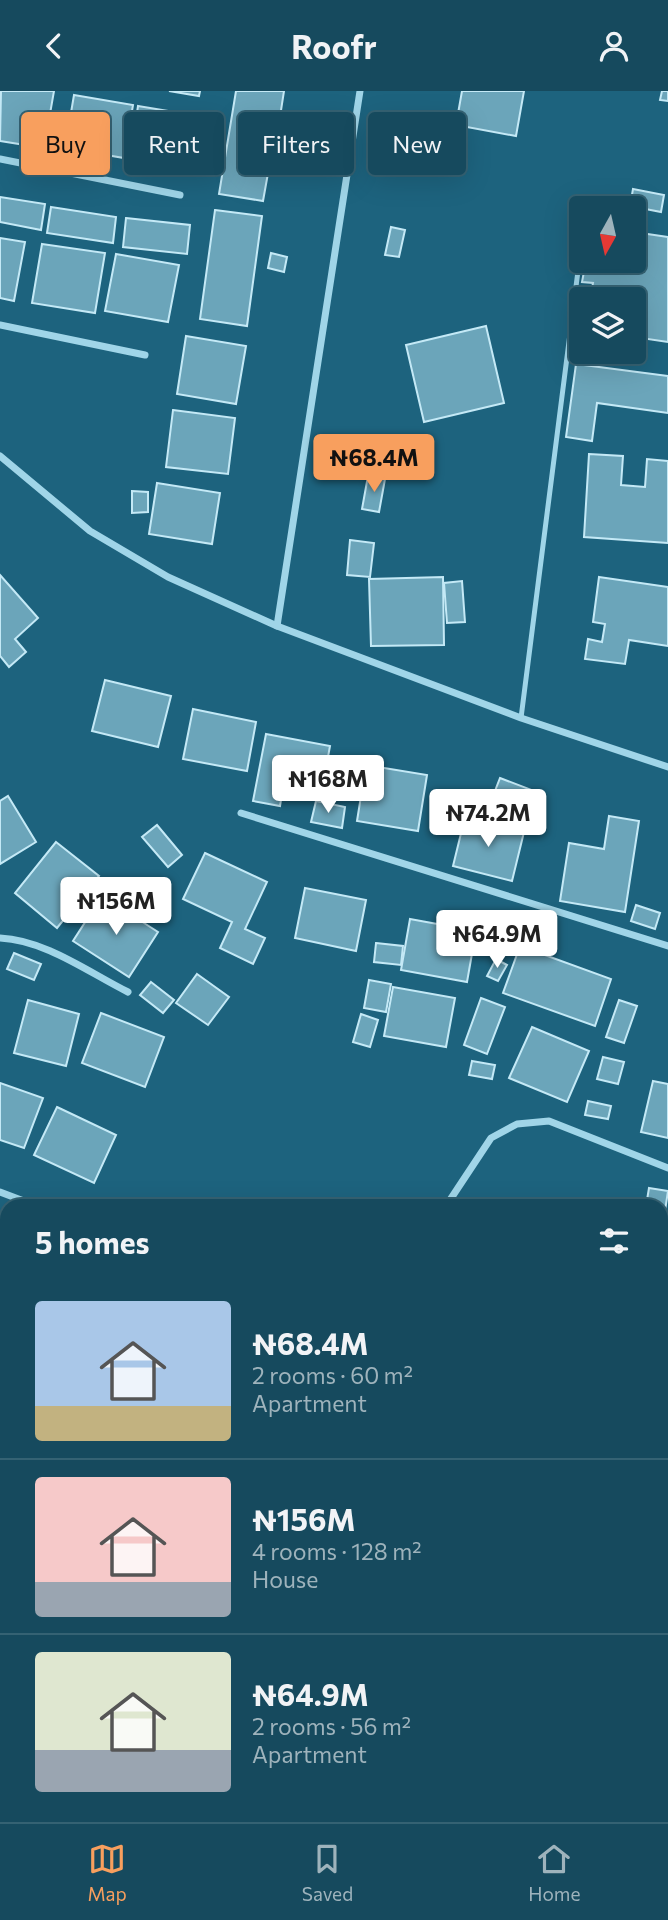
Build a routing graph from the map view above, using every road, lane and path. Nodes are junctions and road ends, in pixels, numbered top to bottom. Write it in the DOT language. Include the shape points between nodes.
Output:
graph roads {
  1 [pos="360,91"];
  2 [pos="0,159"];
  3 [pos="180,195"];
  4 [pos="578,273"];
  5 [pos="0,325"];
  6 [pos="145,355"];
  7 [pos="0,456"];
  8 [pos="277,626"];
  9 [pos="521,718"];
  10 [pos="668,767"];
  11 [pos="241,813"];
  12 [pos="0,938"];
  13 [pos="668,946"];
  14 [pos="128,992"];
  15 [pos="668,1168"];
  16 [pos="0,1192"];
  17 [pos="18,1199"];
  18 [pos="451,1199"];
  1 -- 8 [label="street"];
  2 -- 3 [label="street"];
  4 -- 9 [label="lane"];
  5 -- 6 [label="street"];
  7 -- 8 [label="street" via="90,531 167,577"];
  8 -- 9 [label="street"];
  9 -- 10 [label="street"];
  11 -- 13 [label="street"];
  12 -- 14 [label="street" via="44,949"];
  15 -- 18 [label="street" via="549,1121 517,1125 491,1138"];
  16 -- 17 [label="street"];
}
